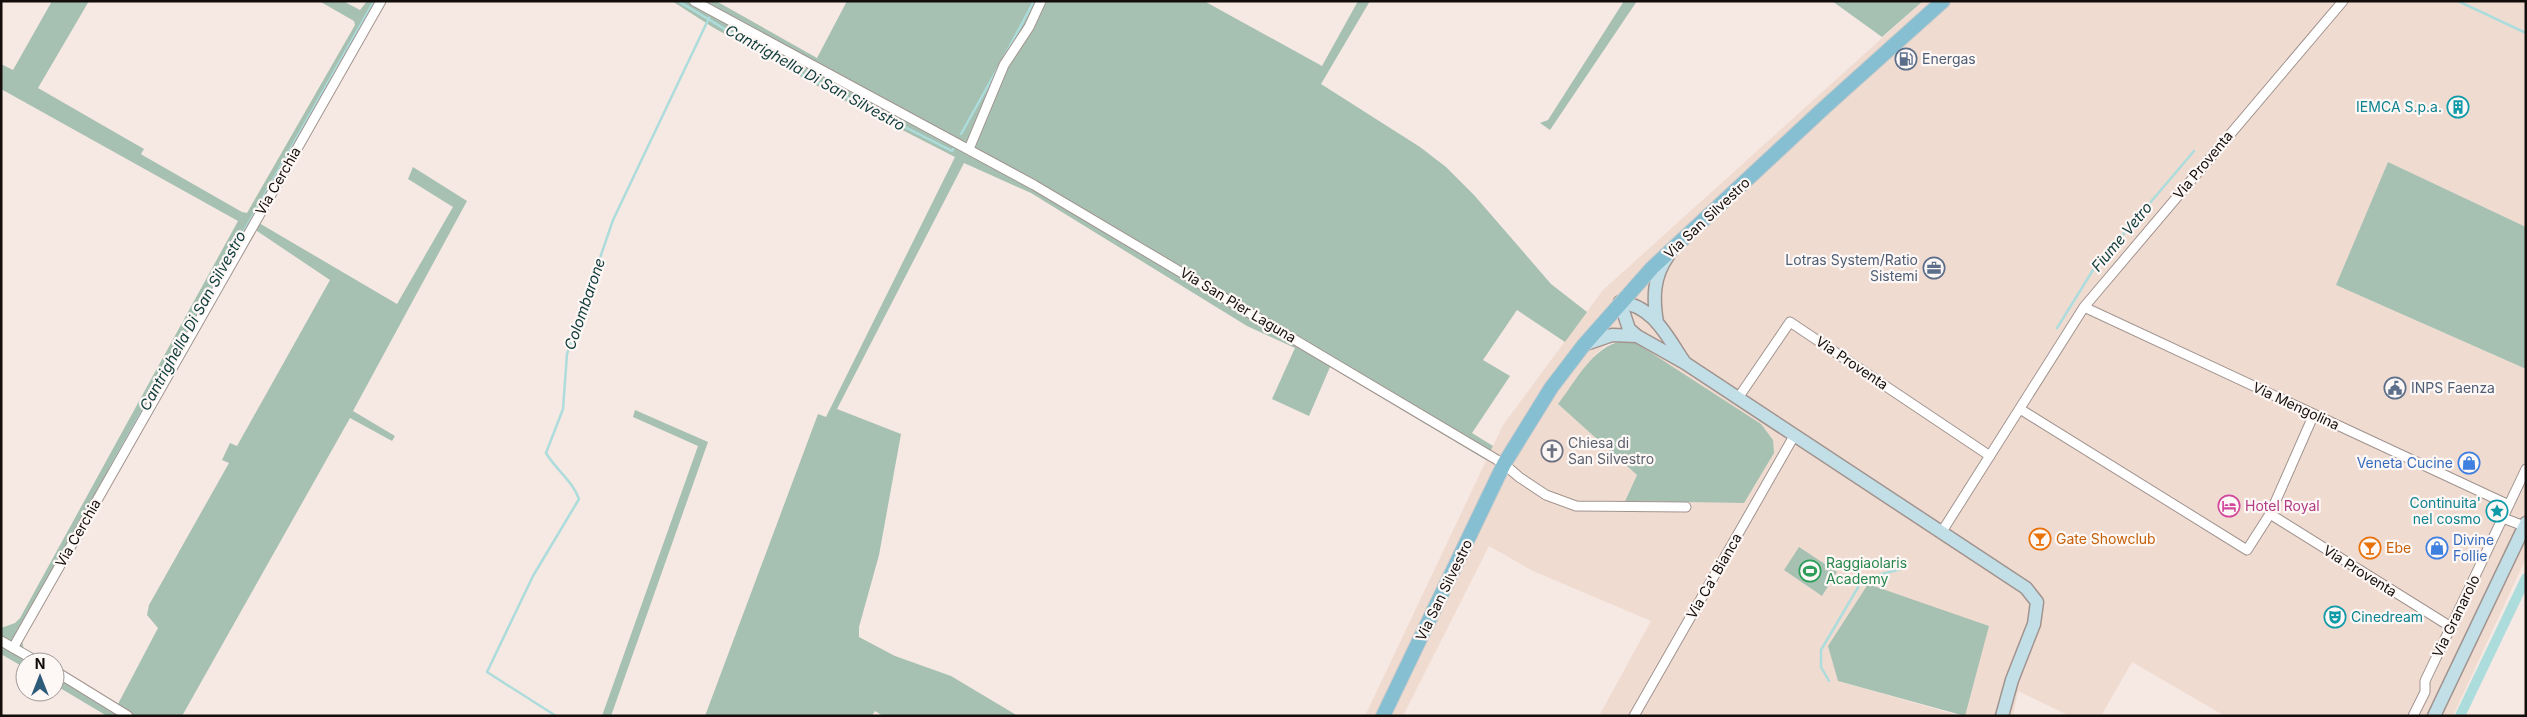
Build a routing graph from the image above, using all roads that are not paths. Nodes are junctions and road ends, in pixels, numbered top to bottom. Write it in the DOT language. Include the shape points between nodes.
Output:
graph roads {
  1 [pos="381,1"];
  2 [pos="694,1"];
  3 [pos="1041,1"];
  4 [pos="1943,1"];
  5 [pos="2343,1"];
  6 [pos="969,149"];
  7 [pos="1674,248"];
  8 [pos="1620,302"];
  9 [pos="2084,307"];
  10 [pos="1657,323"];
  11 [pos="1636,336"];
  12 [pos="1583,346"];
  13 [pos="1685,363"];
  14 [pos="1738,398"];
  15 [pos="2020,409"];
  16 [pos="2314,414"];
  17 [pos="1794,436"];
  18 [pos="1990,456"];
  19 [pos="1504,464"];
  20 [pos="2526,469"];
  21 [pos="2509,505"];
  22 [pos="1686,507"];
  23 [pos="2270,514"];
  24 [pos="2503,518"];
  25 [pos="2525,524"];
  26 [pos="1941,533"];
  27 [pos="2451,627"];
  28 [pos="1,641"];
  29 [pos="13,648"];
  30 [pos="20,652"];
  31 [pos="65,677"];
  32 [pos="128,716"];
  33 [pos="1383,716"];
  34 [pos="1634,716"];
  35 [pos="2002,716"];
  36 [pos="2413,716"];
  37 [pos="2434,716"];
  1 -- 29 [label="street, Via Cerchia"];
  2 -- 6 [label="street, Via San Pier Laguna"];
  3 -- 6 [label="street" via="1029,27 1004,65"];
  4 -- 7 [label="main road, Via San Silvestro"];
  5 -- 9 [label="street, Via Proventa"];
  6 -- 19 [label="street, Via San Pier Laguna"];
  7 -- 8 [label="main road, Via San Silvestro"];
  7 -- 10 [label="street" via="1662,264 1655,282"];
  8 -- 10 [label="street" via="1643,308"];
  8 -- 11 [label="street" via="1629,329"];
  8 -- 12 [label="main road, Via San Silvestro"];
  9 -- 15 [label="street, Via Proventa"];
  9 -- 16 [label="street, Via Mengolina"];
  10 -- 13 [label="street"];
  11 -- 12 [label="street" via="1612,335 1590,340"];
  11 -- 13 [label="street"];
  12 -- 19 [label="main road, Via San Silvestro" via="1551,388"];
  13 -- 14 [label="street"];
  14 -- 17 [label="street"];
  14 -- 18 [label="street, Via Proventa" via="1790,322"];
  15 -- 18 [label="street, Via Proventa"];
  15 -- 23 [label="street" via="2247,550"];
  16 -- 21 [label="street, Via Mengolina"];
  16 -- 23 [label="street"];
  17 -- 26 [label="street"];
  17 -- 34 [label="street, Via Ca' Bianca"];
  18 -- 26 [label="street, Via Proventa"];
  19 -- 22 [label="street" via="1546,495 1576,506"];
  19 -- 33 [label="main road, Via San Silvestro"];
  20 -- 21 [label="street, Via Granarolo"];
  21 -- 24 [label="street, Via Granarolo"];
  23 -- 27 [label="street, Via Proventa"];
  24 -- 25 [label="street, Via Granarolo"];
  24 -- 27 [label="street, Via Granarolo"];
  25 -- 37 [label="street, Via Granarolo"];
  26 -- 35 [label="street" via="2026,588 2037,602 2034,624"];
  27 -- 36 [label="street, Via Granarolo" via="2425,681 2425,692"];
  28 -- 29 [label="street"];
  29 -- 30 [label="street"];
  31 -- 32 [label="street"];
}
